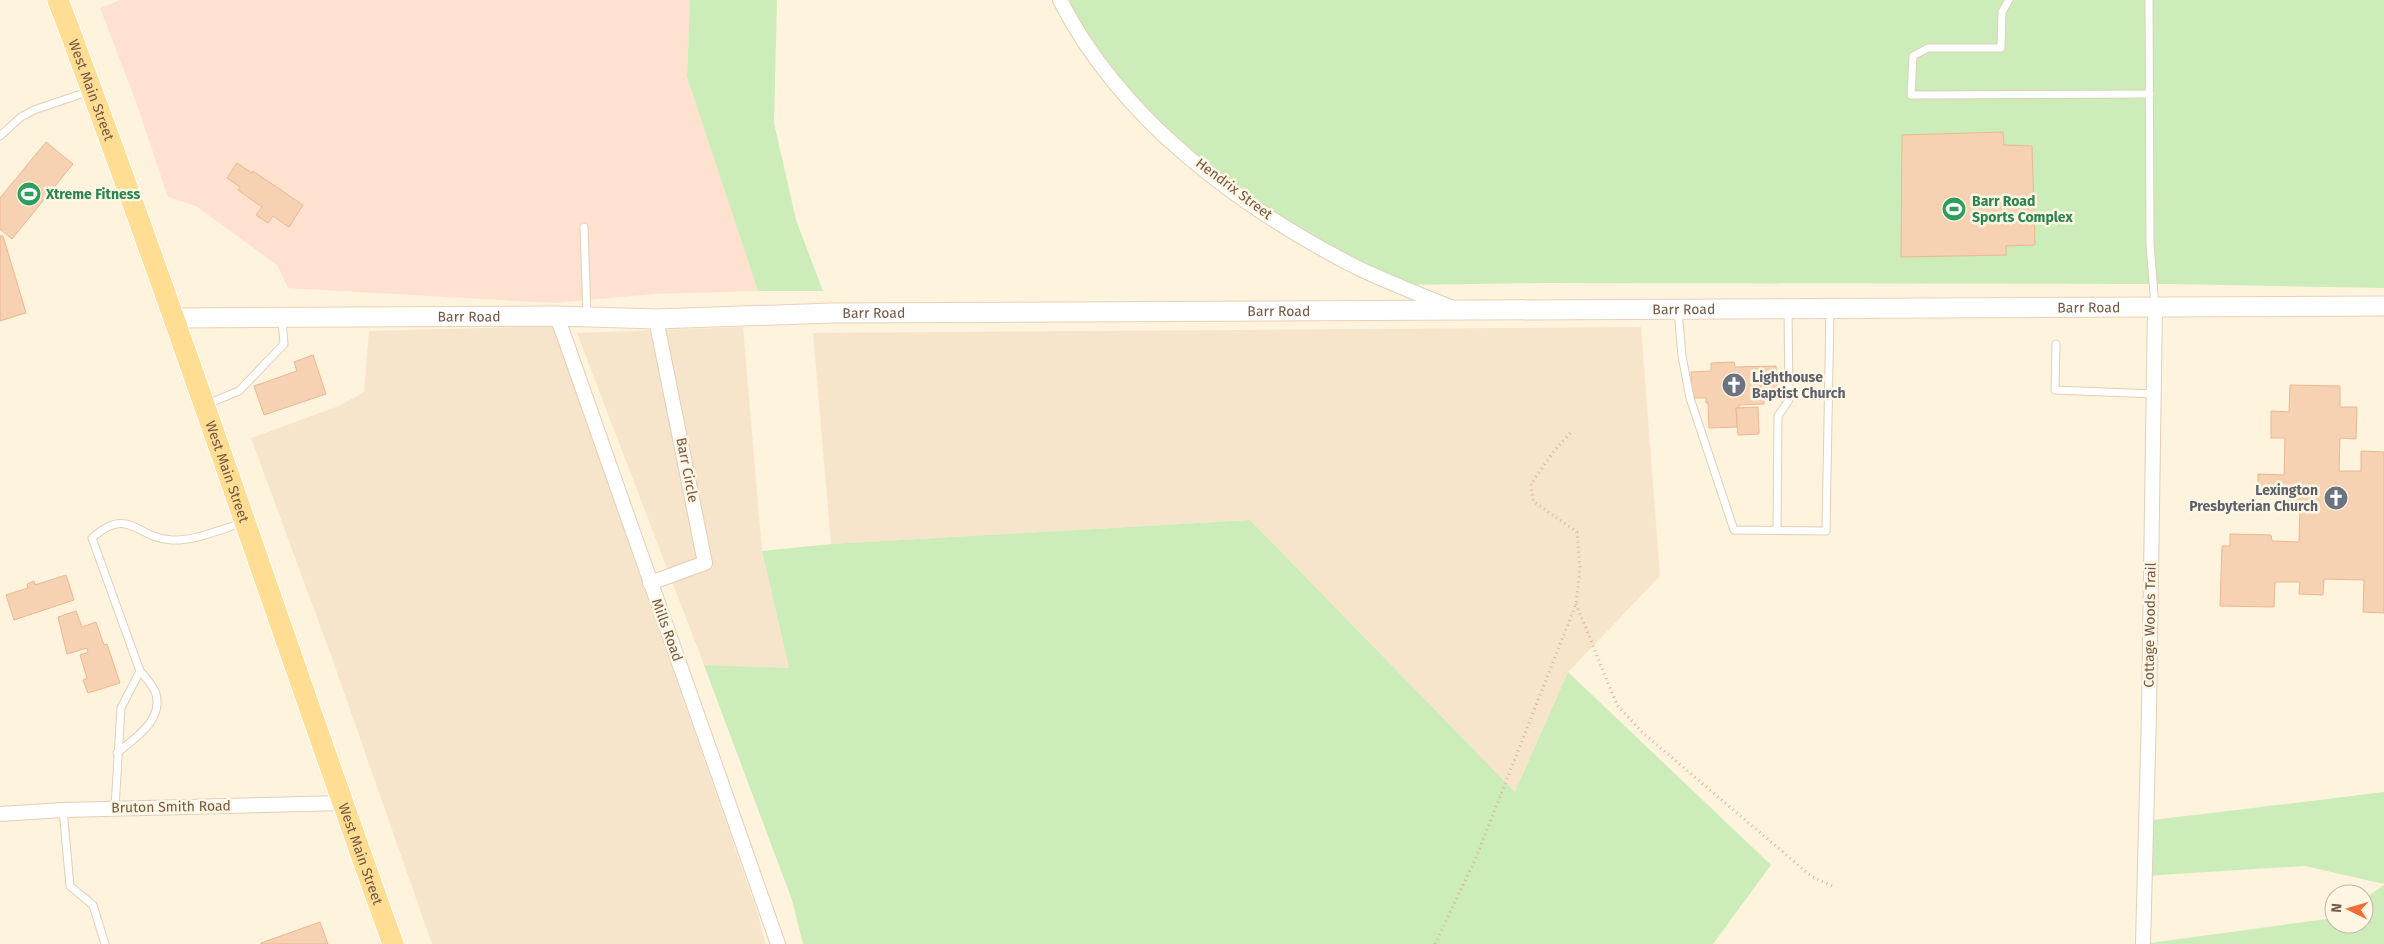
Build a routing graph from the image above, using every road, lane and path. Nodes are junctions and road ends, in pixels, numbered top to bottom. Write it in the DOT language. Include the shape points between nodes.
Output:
graph roads {
  1 [pos="58,0"];
  2 [pos="1060,0"];
  3 [pos="2009,0"];
  4 [pos="2149,0"];
  5 [pos="92,90"];
  6 [pos="2150,94"];
  7 [pos="0,136"];
  8 [pos="584,228"];
  9 [pos="2155,306"];
  10 [pos="2384,306"];
  11 [pos="1830,309"];
  12 [pos="1678,310"];
  13 [pos="1788,310"];
  14 [pos="1461,312"];
  15 [pos="557,316"];
  16 [pos="282,317"];
  17 [pos="587,317"];
  18 [pos="174,318"];
  19 [pos="656,319"];
  20 [pos="2056,344"];
  21 [pos="2154,394"];
  22 [pos="204,405"];
  23 [pos="1572,431"];
  24 [pos="245,522"];
  25 [pos="1778,530"];
  26 [pos="650,584"];
  27 [pos="1576,604"];
  28 [pos="140,671"];
  29 [pos="117,753"];
  30 [pos="343,803"];
  31 [pos="115,808"];
  32 [pos="63,810"];
  33 [pos="0,814"];
  34 [pos="1832,886"];
  35 [pos="105,944"];
  36 [pos="393,944"];
  37 [pos="778,944"];
  38 [pos="1435,944"];
  39 [pos="2142,944"];
  1 -- 5 [label="main road, West Main Street"];
  2 -- 14 [label="street, Hendrix Street" via="1096,60 1128,99 1204,168 1313,244 1358,268"];
  3 -- 6 [label="lane" via="2002,12 2001,48 1928,48 1913,56 1911,95"];
  4 -- 6 [label="lane"];
  5 -- 7 [label="lane" via="34,110"];
  5 -- 18 [label="main road, West Main Street"];
  6 -- 9 [label="lane" via="2150,244"];
  8 -- 17 [label="lane"];
  9 -- 10 [label="street, Barr Road"];
  9 -- 11 [label="street, Barr Road"];
  9 -- 21 [label="street, Cottage Woods Trail"];
  11 -- 13 [label="street, Barr Road"];
  11 -- 25 [label="lane" via="1826,532"];
  12 -- 13 [label="street, Barr Road"];
  12 -- 14 [label="street, Barr Road"];
  12 -- 25 [label="lane" via="1690,398 1734,530"];
  13 -- 25 [label="lane" via="1789,400 1778,416"];
  14 -- 19 [label="street, Barr Road" via="832,313"];
  15 -- 16 [label="street, Barr Road"];
  15 -- 17 [label="street, Barr Road"];
  15 -- 26 [label="street, Mills Road"];
  16 -- 18 [label="street, Barr Road"];
  16 -- 22 [label="lane" via="284,344 239,391"];
  17 -- 19 [label="street, Barr Road"];
  18 -- 22 [label="main road, West Main Street"];
  19 -- 26 [label="street, Barr Circle" via="706,563"];
  20 -- 21 [label="lane" via="2055,390"];
  21 -- 39 [label="street, Cottage Woods Trail"];
  22 -- 24 [label="main road, West Main Street"];
  23 -- 27 [label="path" via="1531,484 1533,501 1577,532 1580,569"];
  24 -- 28 [label="lane" via="198,537 168,540 130,526 111,524 92,538"];
  24 -- 30 [label="main road, West Main Street"];
  26 -- 37 [label="street, Mills Road"];
  27 -- 34 [label="path" via="1617,705 1643,733 1811,876"];
  27 -- 38 [label="path" via="1475,860"];
  28 -- 29 [label="lane" via="121,708"];
  28 -- 29 [label="lane" via="156,694 155,715 144,731"];
  29 -- 31 [label="lane"];
  30 -- 31 [label="street, Bruton Smith Road"];
  30 -- 36 [label="main road, West Main Street"];
  31 -- 32 [label="street, Bruton Smith Road"];
  32 -- 33 [label="street, Bruton Smith Road"];
  32 -- 35 [label="lane" via="70,886 93,905"];
}
